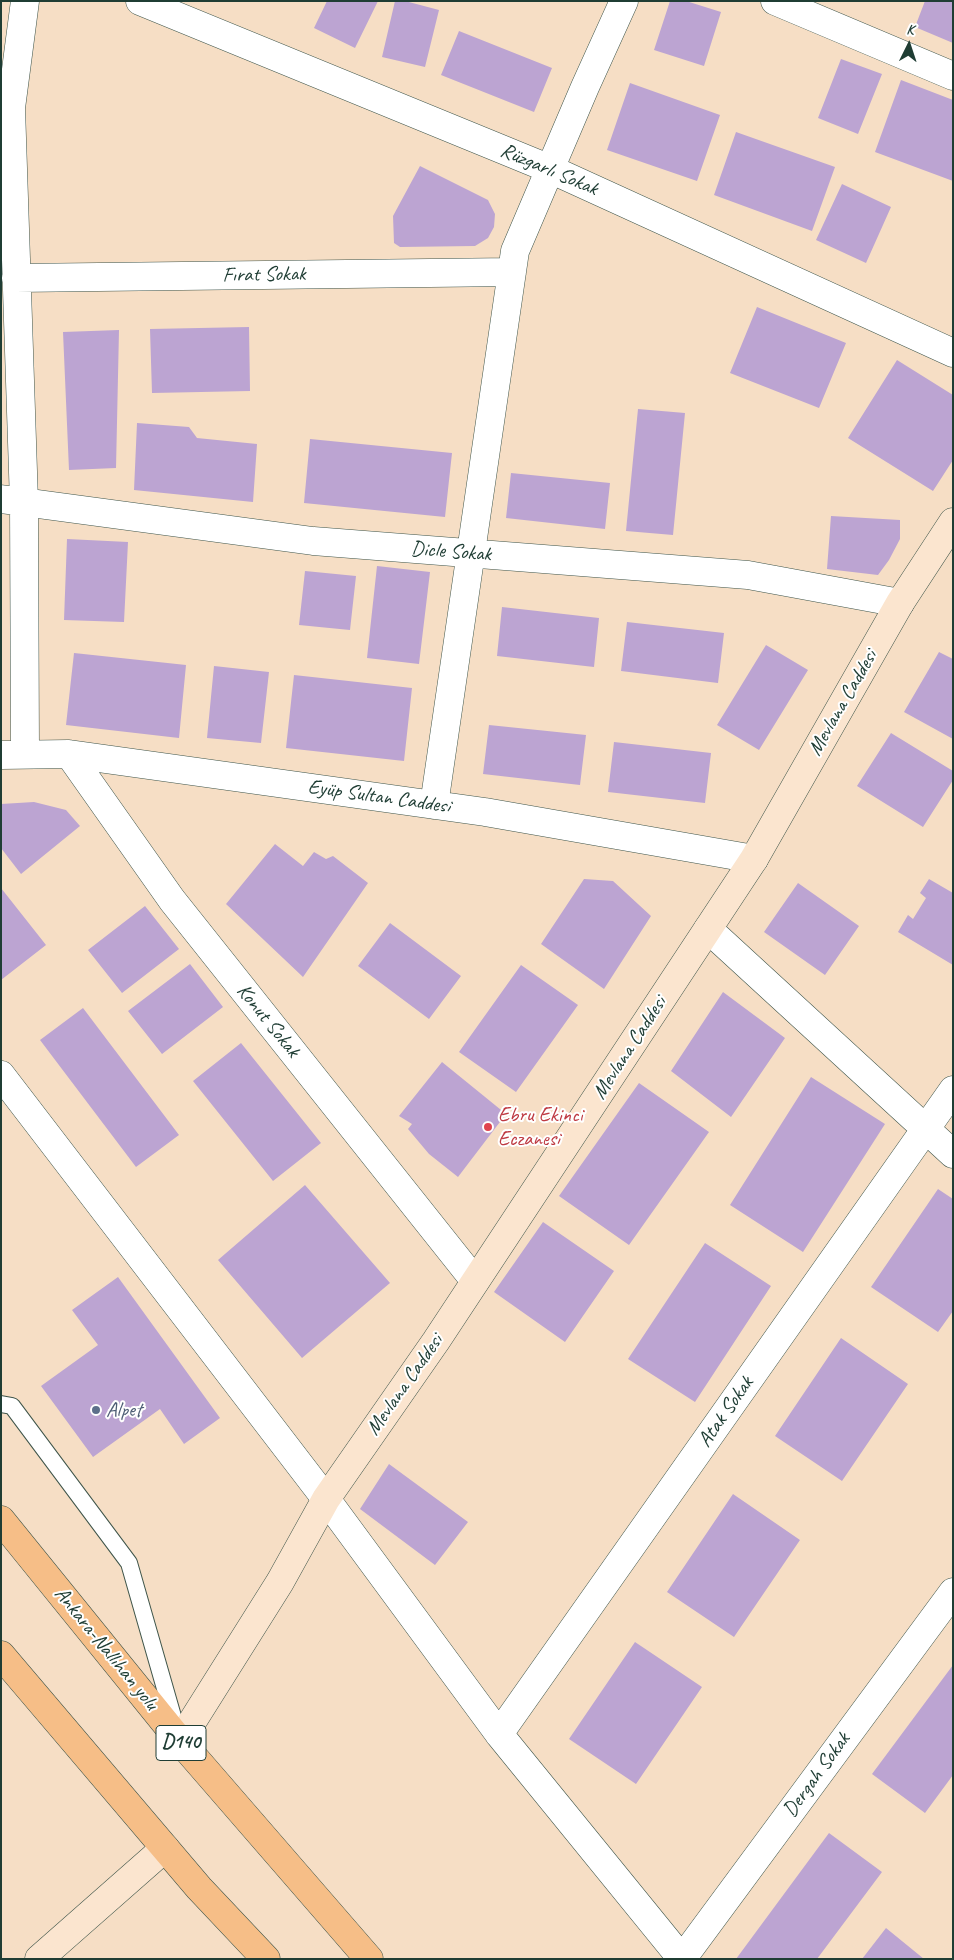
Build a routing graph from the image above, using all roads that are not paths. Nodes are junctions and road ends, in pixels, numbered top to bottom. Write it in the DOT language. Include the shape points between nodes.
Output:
graph roads {
  1 [pos="25,1"];
  2 [pos="140,1"];
  3 [pos="624,1"];
  4 [pos="775,1"];
  5 [pos="953,76"];
  6 [pos="7,169"];
  7 [pos="550,169"];
  8 [pos="512,272"];
  9 [pos="16,278"];
  10 [pos="953,352"];
  11 [pos="13,501"];
  12 [pos="953,522"];
  13 [pos="470,553"];
  14 [pos="900,603"];
  15 [pos="69,754"];
  16 [pos="13,755"];
  17 [pos="434,805"];
  18 [pos="754,859"];
  19 [pos="708,929"];
  20 [pos="1,1074"];
  21 [pos="953,1090"];
  22 [pos="926,1128"];
  23 [pos="953,1154"];
  24 [pos="475,1281"];
  25 [pos="1,1404"];
  26 [pos="326,1499"];
  27 [pos="1,1520"];
  28 [pos="953,1592"];
  29 [pos="1,1655"];
  30 [pos="498,1734"];
  31 [pos="180,1741"];
  32 [pos="165,1848"];
  33 [pos="39,1959"];
  34 [pos="266,1959"];
  35 [pos="369,1959"];
  36 [pos="682,1959"];
  1 -- 6 [label="street" via="10,108"];
  2 -- 7 [label="street, Rüzgarlı Sokak"];
  3 -- 7 [label="street"];
  4 -- 5 [label="street"];
  6 -- 9 [label="street"];
  7 -- 8 [label="street" via="515,252"];
  7 -- 10 [label="street, Rüzgarlı Sokak"];
  8 -- 9 [label="street, Fırat Sokak"];
  8 -- 13 [label="street"];
  9 -- 11 [label="street"];
  11 -- 13 [label="street, Dicle Sokak" via="313,541"];
  11 -- 16 [label="street"];
  12 -- 14 [label="street, Mevlana Caddesi"];
  13 -- 14 [label="street, Dicle Sokak" via="748,575"];
  13 -- 17 [label="street"];
  14 -- 18 [label="street, Mevlana Caddesi"];
  15 -- 16 [label="street, Eyüp Sultan Caddesi"];
  15 -- 17 [label="street, Eyüp Sultan Caddesi"];
  15 -- 24 [label="street, Konut Sokak" via="172,900"];
  17 -- 18 [label="street, Eyüp Sultan Caddesi"];
  18 -- 19 [label="street, Mevlana Caddesi"];
  19 -- 22 [label="street"];
  19 -- 24 [label="street, Mevlana Caddesi"];
  20 -- 26 [label="street"];
  21 -- 22 [label="street, Atak Sokak"];
  22 -- 23 [label="street"];
  22 -- 30 [label="street, Atak Sokak"];
  24 -- 26 [label="street, Mevlana Caddesi"];
  25 -- 31 [label="lane" via="12,1406 129,1564"];
  26 -- 30 [label="street"];
  26 -- 31 [label="street, Mevlana Caddesi" via="280,1582"];
  27 -- 31 [label="highway, Ankara-Nallıhan yolu / D140"];
  28 -- 36 [label="street, Dergah Sokak"];
  29 -- 32 [label="highway"];
  30 -- 36 [label="street"];
  31 -- 35 [label="highway, Ankara-Nallıhan yolu / D140"];
  32 -- 33 [label="street"];
  32 -- 34 [label="highway"];
}
